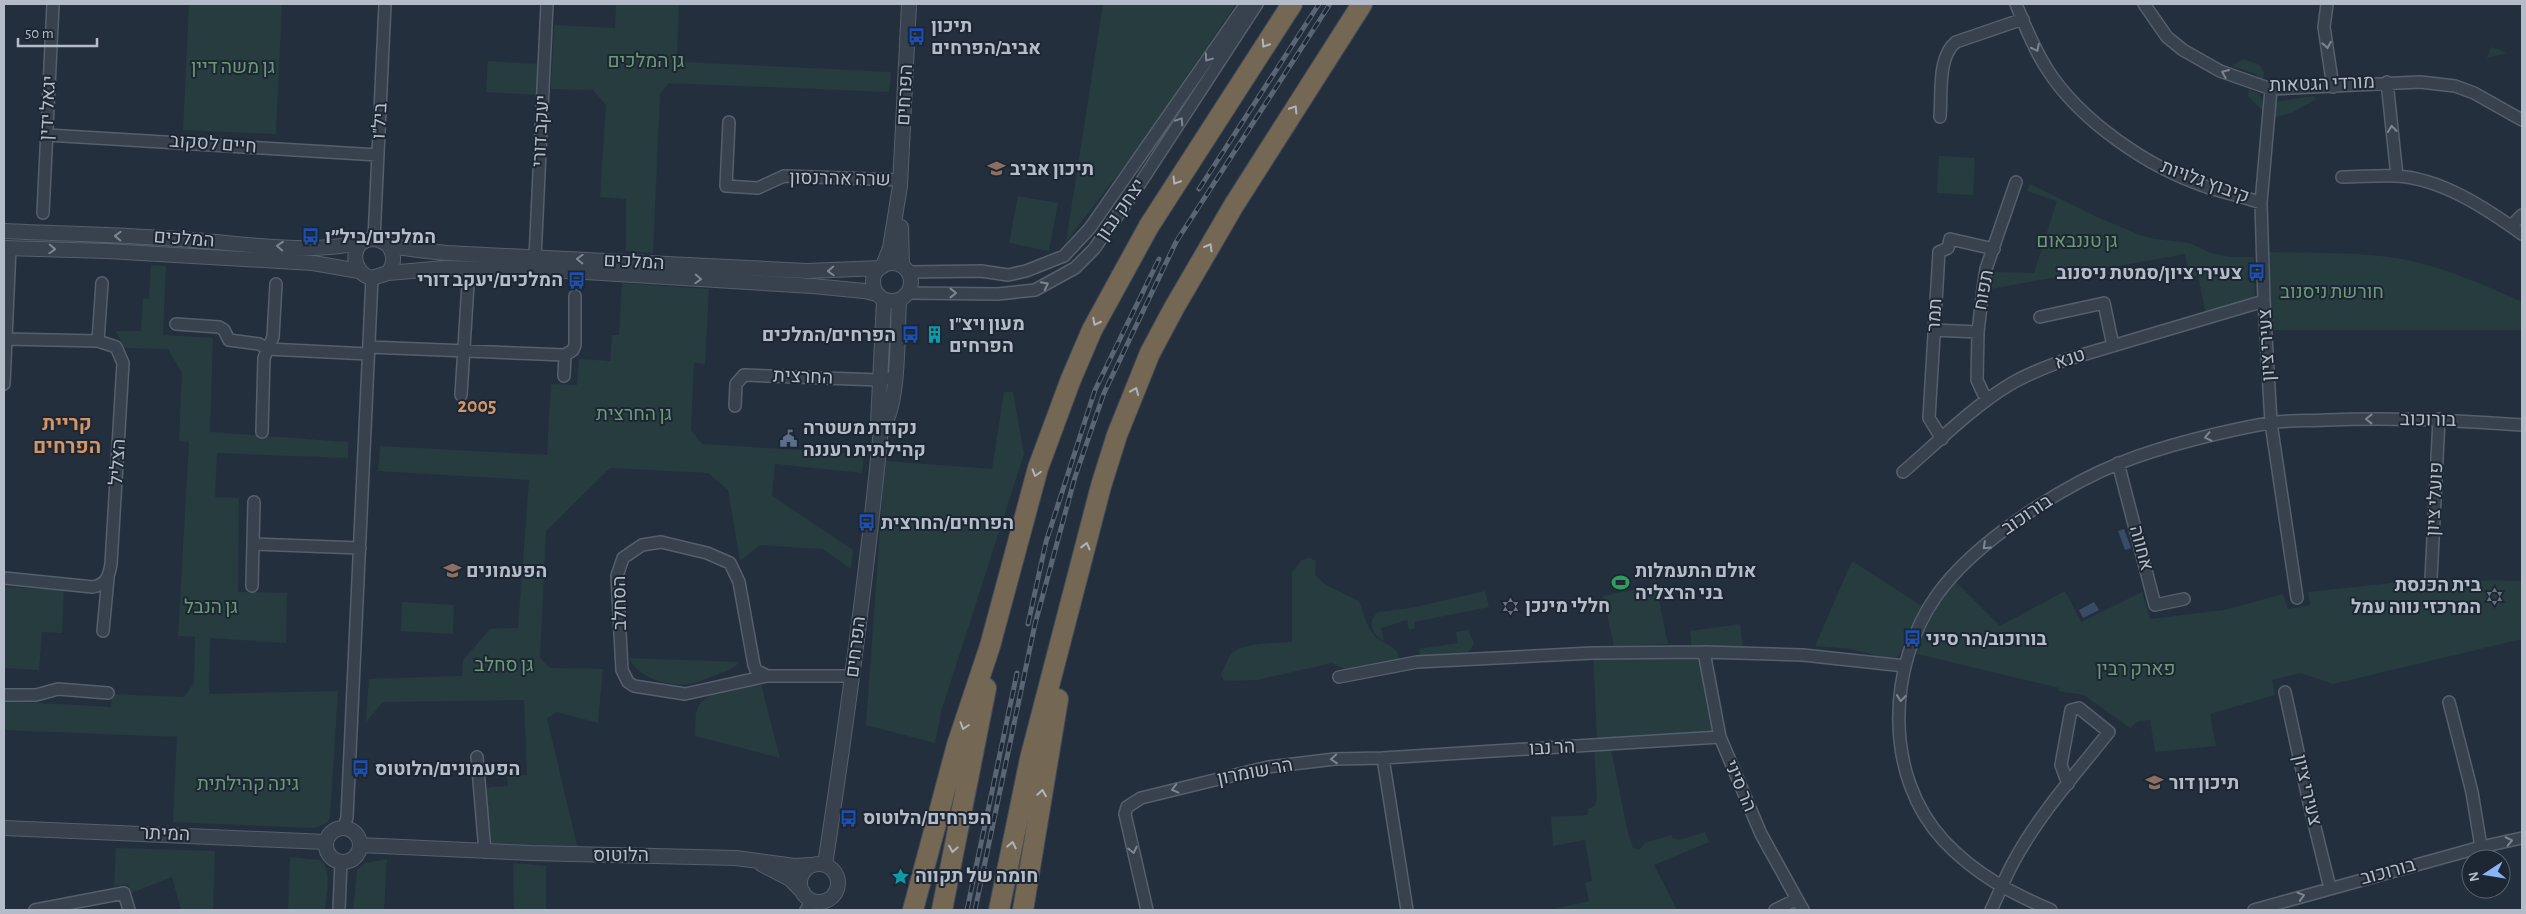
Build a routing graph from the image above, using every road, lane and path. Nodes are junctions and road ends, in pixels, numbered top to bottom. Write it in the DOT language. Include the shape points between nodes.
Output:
graph roads {
  1 [pos="53,4"];
  2 [pos="385,4"];
  3 [pos="547,4"];
  4 [pos="909,4"];
  5 [pos="1248,4"];
  6 [pos="1292,4"];
  7 [pos="1362,4"];
  8 [pos="2016,4"];
  9 [pos="2144,4"];
  10 [pos="2328,4"];
  11 [pos="2023,19"];
  12 [pos="2387,82"];
  13 [pos="2333,87"];
  14 [pos="2271,89"];
  15 [pos="1940,117"];
  16 [pos="2522,120"];
  17 [pos="729,122"];
  18 [pos="47,134"];
  19 [pos="378,155"];
  20 [pos="2398,176"];
  21 [pos="2342,177"];
  22 [pos="2016,182"];
  23 [pos="900,183"];
  24 [pos="2261,203"];
  25 [pos="43,213"];
  26 [pos="2522,215"];
  27 [pos="2512,226"];
  28 [pos="4,231"];
  29 [pos="2522,234"];
  30 [pos="369,241"];
  31 [pos="388,245"];
  32 [pos="7,248"];
  33 [pos="1994,249"];
  34 [pos="535,258"];
  35 [pos="881,267"];
  36 [pos="906,269"];
  37 [pos="359,271"];
  38 [pos="388,273"];
  39 [pos="372,278"];
  40 [pos="102,283"];
  41 [pos="276,284"];
  42 [pos="468,284"];
  43 [pos="575,296"];
  44 [pos="904,297"];
  45 [pos="881,298"];
  46 [pos="2264,300"];
  47 [pos="2040,316"];
  48 [pos="176,324"];
  49 [pos="1934,330"];
  50 [pos="1978,332"];
  51 [pos="6,338"];
  52 [pos="98,341"];
  53 [pos="2113,346"];
  54 [pos="268,349"];
  55 [pos="369,351"];
  56 [pos="463,351"];
  57 [pos="565,354"];
  58 [pos="564,376"];
  59 [pos="896,377"];
  60 [pos="879,380"];
  61 [pos="4,384"];
  62 [pos="461,395"];
  63 [pos="1988,399"];
  64 [pos="735,406"];
  65 [pos="2439,419"];
  66 [pos="2271,423"];
  67 [pos="2522,425"];
  68 [pos="881,429"];
  69 [pos="262,432"];
  70 [pos="1942,438"];
  71 [pos="2118,463"];
  72 [pos="1903,472"];
  73 [pos="254,502"];
  74 [pos="253,544"];
  75 [pos="360,548"];
  76 [pos="4,578"];
  77 [pos="108,578"];
  78 [pos="2431,579"];
  79 [pos="252,586"];
  80 [pos="1074,593"];
  81 [pos="2297,598"];
  82 [pos="2184,599"];
  83 [pos="104,631"];
  84 [pos="990,646"];
  85 [pos="1704,652"];
  86 [pos="1905,666"];
  87 [pos="767,676"];
  88 [pos="852,676"];
  89 [pos="1338,677"];
  90 [pos="108,692"];
  91 [pos="2285,692"];
  92 [pos="4,695"];
  93 [pos="2449,702"];
  94 [pos="1720,737"];
  95 [pos="477,757"];
  96 [pos="1383,758"];
  97 [pos="2068,784"];
  98 [pos="4,828"];
  99 [pos="344,828"];
  100 [pos="2522,838"];
  101 [pos="326,842"];
  102 [pos="360,845"];
  103 [pos="2481,847"];
  104 [pos="485,852"];
  105 [pos="756,860"];
  106 [pos="341,862"];
  107 [pos="818,865"];
  108 [pos="2001,888"];
  109 [pos="2330,888"];
  110 [pos="1797,899"];
  111 [pos="807,901"];
  112 [pos="35,910"];
  113 [pos="129,910"];
  114 [pos="338,910"];
  115 [pos="913,910"];
  116 [pos="942,910"];
  117 [pos="999,910"];
  118 [pos="1023,910"];
  119 [pos="1146,910"];
  120 [pos="1407,910"];
  121 [pos="1775,910"];
  122 [pos="1803,910"];
  123 [pos="1991,910"];
  124 [pos="2051,910"];
  125 [pos="2254,910"];
  1 -- 18 [label="street, יגאל ידין"];
  2 -- 19 [label="street, ביל\"ו"];
  3 -- 34 [label="street, יעקב דורי"];
  4 -- 23 [label="street, הפרחים"];
  5 -- 36 [label="street, יצחק נבון, one-way" via="1090,228 1064,256 1026,271 1008,274"];
  44 -- 5 [label="street, יצחק נבון, one-way" via="1035,290 1075,268 1094,248 1140,185"];
  6 -- 84 [label="highway, one-way" via="1178,177 1092,330 1038,468"];
  80 -- 7 [label="highway, one-way" via="1114,444 1150,353 1234,205"];
  8 -- 11 [label="street, קיבוץ גלויות"];
  14 -- 9 [label="street, מורדי הגטאות, one-way" via="2220,71 2182,50 2167,37"];
  10 -- 13 [label="street, one-way" via="2324,27"];
  11 -- 15 [label="street" via="1951,46 1945,58"];
  11 -- 24 [label="street, קיבוץ גלויות, one-way" via="2048,70 2081,110 2117,142 2161,168 2207,188"];
  12 -- 13 [label="street, מורדי הגטאות"];
  12 -- 16 [label="street, מורדי הגטאות" via="2455,86 2491,101"];
  20 -- 12 [label="street, one-way"];
  13 -- 14 [label="street, מורדי הגטאות"];
  14 -- 24 [label="street, צעירי ציון"];
  17 -- 23 [label="street, שרה אהרנסון" via="726,186 758,188 784,176"];
  18 -- 19 [label="street, חיים לסקוב"];
  18 -- 25 [label="street, יגאל ידין"];
  19 -- 30 [label="street, ביל\"ו"];
  20 -- 21 [label="street"];
  20 -- 27 [label="street" via="2421,180 2452,192"];
  22 -- 33 [label="street, תפוח"];
  23 -- 35 [label="street, הפרחים" via="890,248"];
  23 -- 36 [label="street, הפרחים"];
  24 -- 46 [label="street, צעירי ציון"];
  26 -- 27 [label="street"];
  27 -- 29 [label="street"];
  30 -- 28 [label="street, המלכים, one-way" via="344,247 314,248"];
  30 -- 31 [label="street"];
  30 -- 37 [label="street" via="358,247 354,259"];
  31 -- 34 [label="street, המלכים" via="446,253"];
  31 -- 38 [label="street" via="394,256"];
  32 -- 37 [label="street, המלכים, one-way" via="313,262"];
  32 -- 51 [label="street"];
  33 -- 49 [label="street, תמר" via="1950,239 1943,251"];
  33 -- 50 [label="street, תפוח" via="1986,268"];
  35 -- 34 [label="street, המלכים, one-way" via="807,272"];
  35 -- 36 [label="street" via="892,263"];
  35 -- 45 [label="street" via="873,280"];
  36 -- 44 [label="street" via="912,283"];
  37 -- 39 [label="street"];
  38 -- 39 [label="street"];
  38 -- 45 [label="street, המלכים, one-way" via="445,268 569,270 813,286 864,291"];
  39 -- 55 [label="street"];
  40 -- 52 [label="street"];
  41 -- 54 [label="street" via="274,330"];
  42 -- 56 [label="street"];
  43 -- 57 [label="street" via="575,345"];
  44 -- 45 [label="street"];
  44 -- 59 [label="street, הפרחים"];
  45 -- 60 [label="street, הפרחים"];
  46 -- 53 [label="street, טנא"];
  46 -- 66 [label="street, צעירי ציון"];
  47 -- 53 [label="street" via="2104,303"];
  48 -- 54 [label="street" via="218,327 224,330 229,340 259,344"];
  49 -- 50 [label="street"];
  49 -- 70 [label="street, תמר" via="1929,418"];
  50 -- 63 [label="street, תפוח" via="1977,380"];
  51 -- 52 [label="street"];
  51 -- 61 [label="street"];
  52 -- 77 [label="street, הצליל" via="116,347 123,363"];
  53 -- 63 [label="street, טנא" via="2039,369"];
  54 -- 55 [label="street"];
  54 -- 69 [label="street" via="264,358"];
  55 -- 56 [label="street"];
  55 -- 75 [label="street"];
  56 -- 57 [label="street"];
  56 -- 62 [label="street"];
  57 -- 58 [label="street"];
  59 -- 60 [label="street, החרצית"];
  59 -- 68 [label="street, הפרחים" via="887,423"];
  60 -- 64 [label="street, החרצית" via="744,375 736,384"];
  60 -- 68 [label="street, הפרחים" via="878,423"];
  63 -- 70 [label="street, טנא"];
  65 -- 66 [label="street, בורוכוב, one-way"];
  65 -- 67 [label="street, בורוכוב"];
  65 -- 78 [label="street, פועלי ציון"];
  66 -- 71 [label="street, בורוכוב, one-way" via="2166,447"];
  66 -- 81 [label="street, צעירי ציון"];
  68 -- 88 [label="street, הפרחים"];
  70 -- 72 [label="street, טנא"];
  71 -- 82 [label="street, אחווה" via="2155,605"];
  71 -- 86 [label="street, בורוכוב, one-way" via="2050,499 1996,536 1961,569 1930,607"];
  73 -- 74 [label="street"];
  74 -- 75 [label="street"];
  74 -- 79 [label="street"];
  75 -- 99 [label="street"];
  76 -- 77 [label="street" via="94,587"];
  77 -- 83 [label="street, הצליל"];
  117 -- 80 [label="highway, one-way" via="1030,759"];
  118 -- 80 [label="highway, one-way"];
  84 -- 115 [label="highway, one-way" via="957,745"];
  84 -- 116 [label="highway, one-way" via="985,698"];
  85 -- 86 [label="street" via="1803,655"];
  85 -- 89 [label="street" via="1593,653 1417,662"];
  85 -- 94 [label="street, הר סיני"];
  86 -- 108 [label="street, בורוכוב, one-way" via="1899,737 1906,771 1920,807 1943,840"];
  87 -- 87 [label="street, הסחלב" via="756,670 754,665 739,582 730,563 707,553 661,542 642,545 623,558 617,576 622,670 628,682 634,686 685,694"];
  87 -- 88 [label="street, הסחלב"];
  88 -- 107 [label="street, הפרחים"];
  90 -- 92 [label="street" via="58,690 36,695"];
  91 -- 109 [label="street, צעירי ציון"];
  93 -- 103 [label="street" via="2472,792"];
  94 -- 96 [label="street, הר נבו"];
  94 -- 110 [label="street, הר סיני" via="1761,834"];
  95 -- 104 [label="street"];
  96 -- 119 [label="street, הר שומרון, one-way" via="1335,759 1257,769 1141,798 1130,804 1125,814"];
  96 -- 120 [label="street"];
  97 -- 97 [label="street" via="2061,765 2071,710 2079,708 2109,732"];
  97 -- 108 [label="street" via="2018,854"];
  98 -- 101 [label="street, המיתר"];
  99 -- 101 [label="street" via="334,830"];
  99 -- 102 [label="street" via="357,835"];
  103 -- 100 [label="street, בורוכוב, one-way"];
  101 -- 106 [label="street" via="331,858"];
  102 -- 104 [label="street, הלוטוס"];
  102 -- 106 [label="street" via="352,860"];
  103 -- 109 [label="street, בורוכוב"];
  104 -- 105 [label="street, הלוטוס"];
  105 -- 107 [label="street, הלוטוס" via="795,866"];
  105 -- 111 [label="street, הלוטוס" via="790,879"];
  106 -- 114 [label="street"];
  107 -- 111 [label="street" via="801,877"];
  107 -- 111 [label="street" via="834,871 837,888 825,901"];
  108 -- 123 [label="street"];
  108 -- 124 [label="street, בורוכוב"];
  125 -- 109 [label="street, בורוכוב, one-way"];
  110 -- 121 [label="street"];
  110 -- 122 [label="street, הר סיני"];
  112 -- 113 [label="street" via="124,893"];
}
